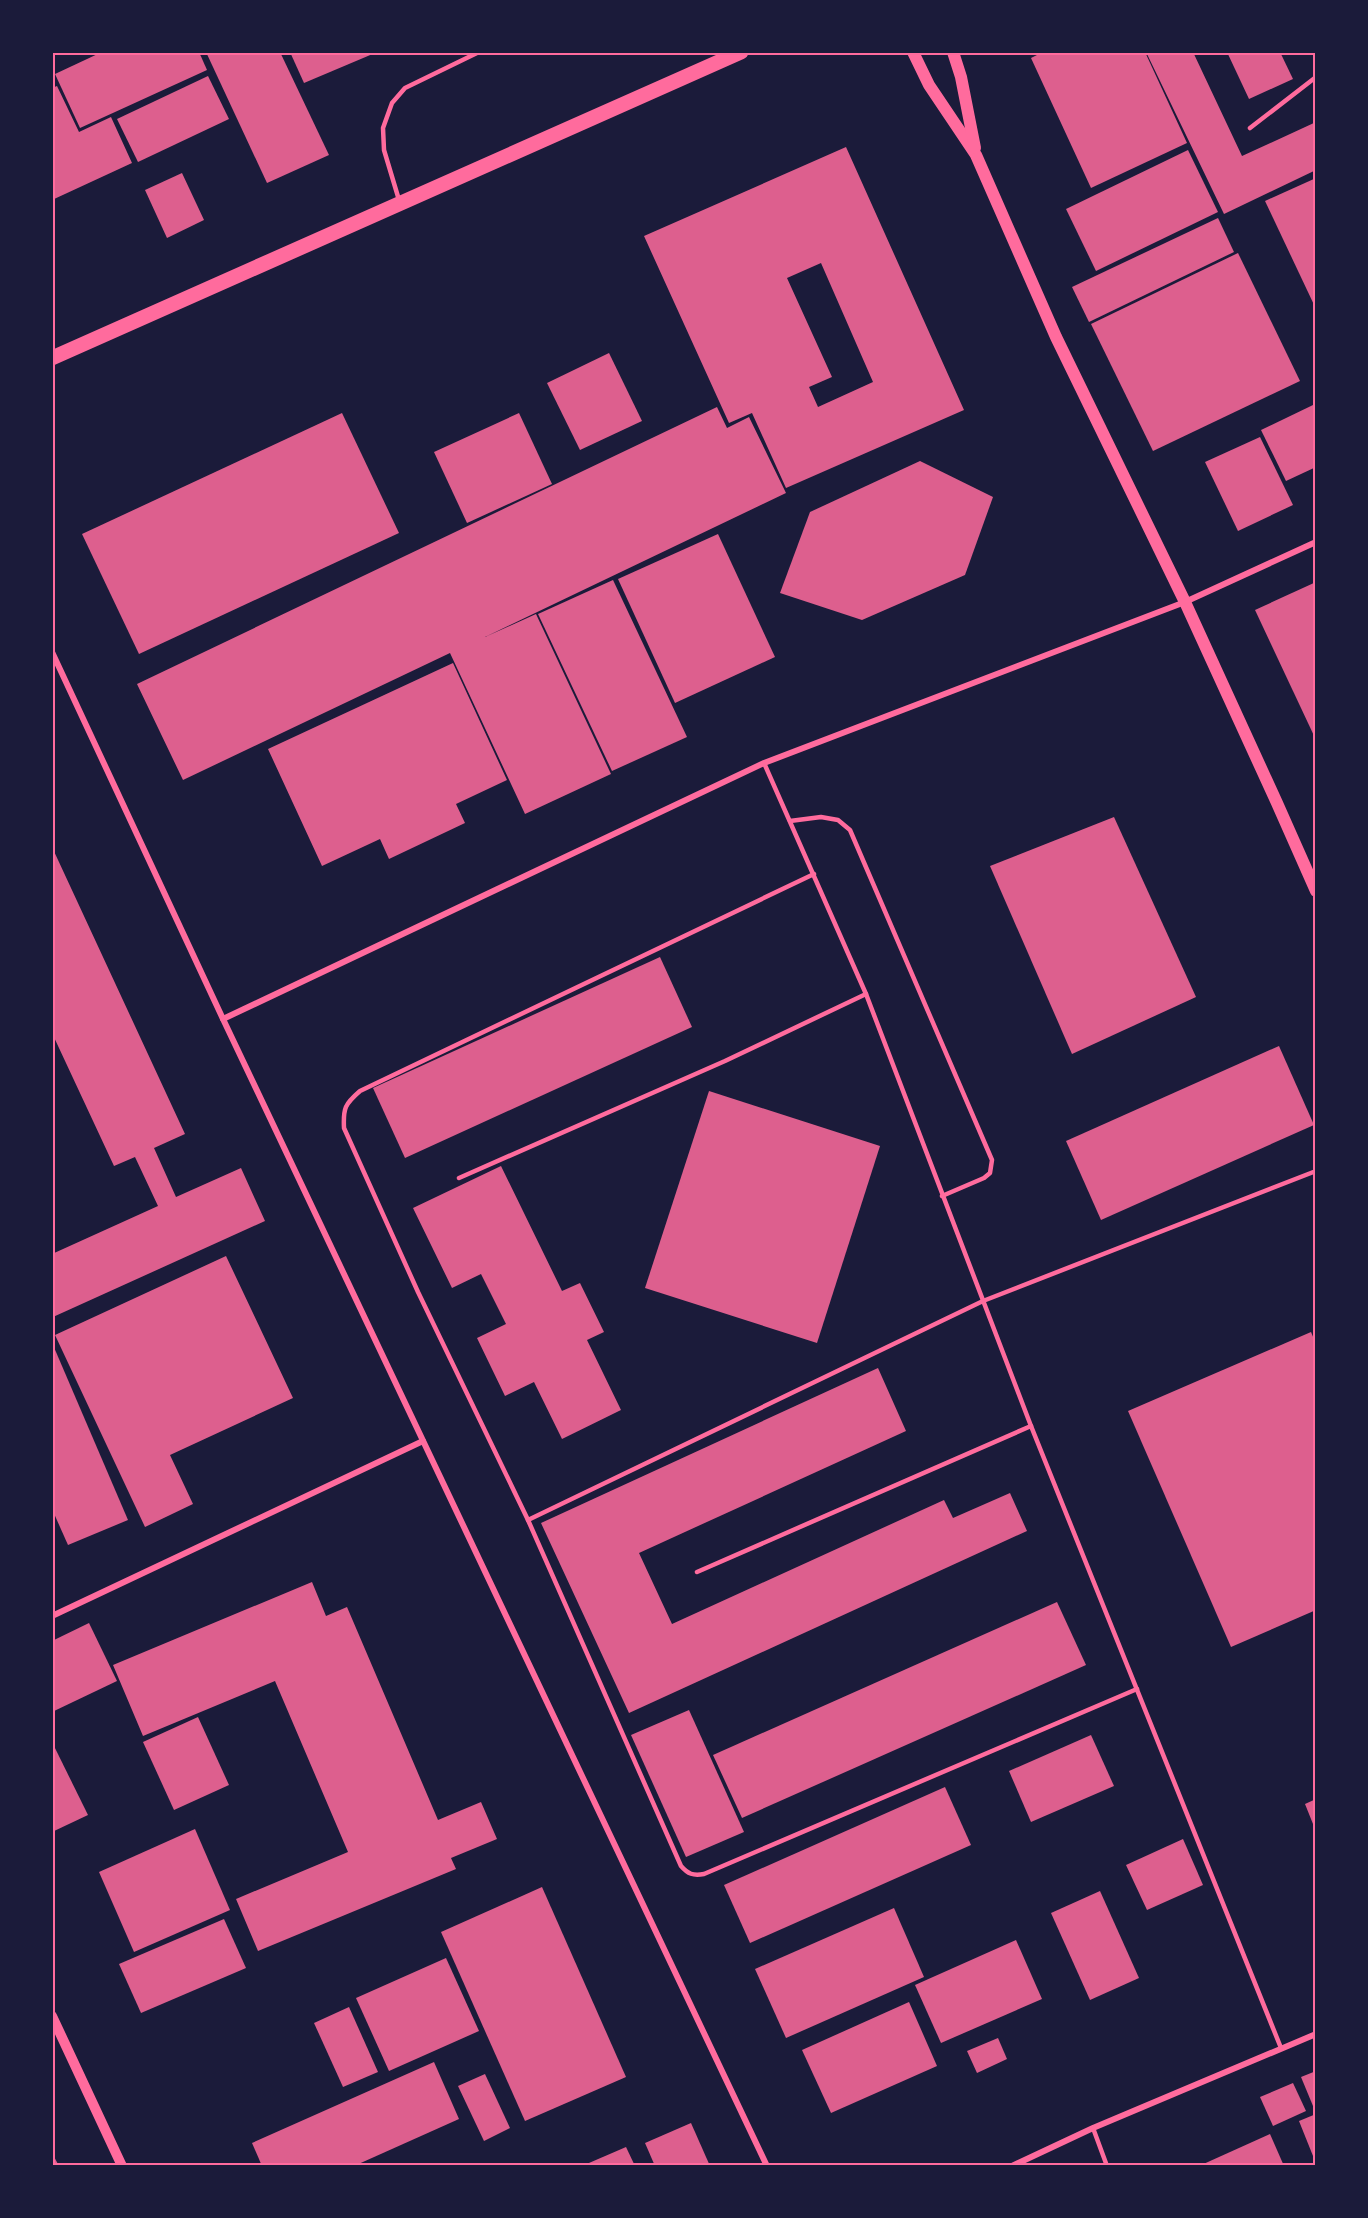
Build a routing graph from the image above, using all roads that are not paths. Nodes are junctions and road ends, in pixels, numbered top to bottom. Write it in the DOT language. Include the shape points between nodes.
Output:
graph roads {
  1 [pos="479,52"];
  2 [pos="741,52"];
  3 [pos="913,52"];
  4 [pos="953,52"];
  5 [pos="1316,77"];
  6 [pos="1250,128"];
  7 [pos="976,155"];
  8 [pos="400,203"];
  9 [pos="52,358"];
  10 [pos="1316,542"];
  11 [pos="1185,602"];
  12 [pos="52,652"];
  13 [pos="764,763"];
  14 [pos="790,821"];
  15 [pos="814,874"];
  16 [pos="1316,891"];
  17 [pos="866,994"];
  18 [pos="223,1019"];
  19 [pos="1316,1172"];
  20 [pos="459,1178"];
  21 [pos="942,1196"];
  22 [pos="983,1301"];
  23 [pos="1031,1426"];
  24 [pos="423,1441"];
  25 [pos="528,1520"];
  26 [pos="697,1572"];
  27 [pos="52,1616"];
  28 [pos="1137,1689"];
  29 [pos="52,2016"];
  30 [pos="1316,2034"];
  31 [pos="1281,2048"];
  32 [pos="1093,2128"];
  33 [pos="122,2166"];
  34 [pos="767,2166"];
  35 [pos="1012,2166"];
  36 [pos="1107,2166"];
  1 -- 8 [label="lane" via="405,88 392,103 383,128 384,150"];
  2 -- 8 [label="main road"];
  3 -- 7 [label="main road" via="929,85"];
  4 -- 7 [label="main road"];
  5 -- 6 [label="lane"];
  7 -- 11 [label="main road" via="1056,337"];
  8 -- 9 [label="main road"];
  10 -- 11 [label="street"];
  11 -- 13 [label="street"];
  11 -- 16 [label="main road"];
  12 -- 18 [label="street"];
  13 -- 14 [label="lane"];
  13 -- 18 [label="street"];
  14 -- 15 [label="lane"];
  14 -- 21 [label="lane" via="820,817 838,820 850,830 992,1160 990,1173 984,1178"];
  15 -- 17 [label="lane"];
  15 -- 25 [label="lane" via="360,1091 347,1102 345,1128 418,1292"];
  17 -- 20 [label="lane"];
  17 -- 21 [label="lane"];
  18 -- 24 [label="street"];
  19 -- 22 [label="lane"];
  21 -- 22 [label="lane"];
  22 -- 23 [label="lane"];
  22 -- 25 [label="lane"];
  23 -- 26 [label="lane"];
  23 -- 28 [label="lane"];
  24 -- 27 [label="street"];
  24 -- 34 [label="street"];
  25 -- 28 [label="lane" via="681,1866 695,1875"];
  28 -- 31 [label="lane"];
  29 -- 33 [label="street"];
  30 -- 31 [label="street"];
  31 -- 32 [label="street"];
  32 -- 35 [label="street"];
  32 -- 36 [label="lane"];
}
